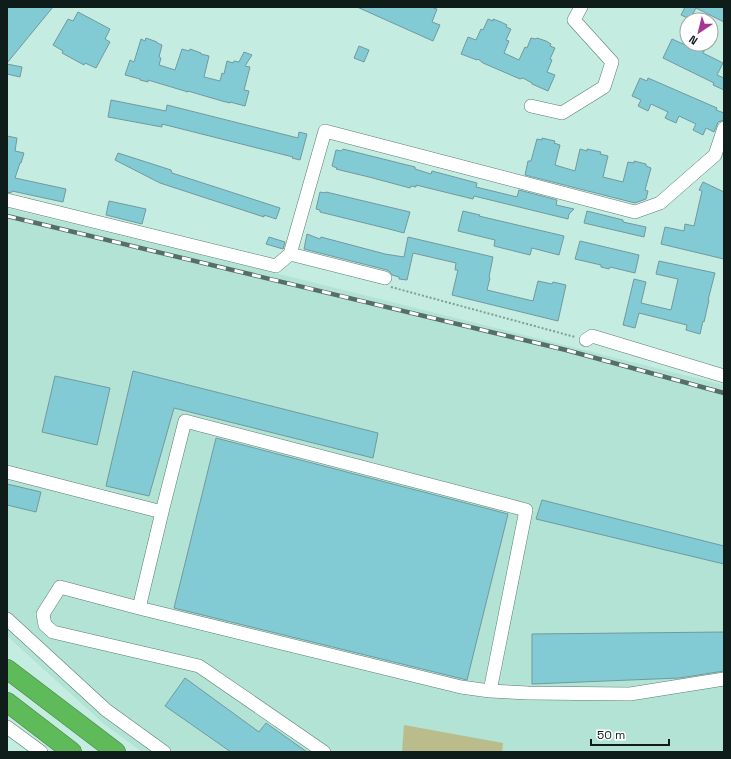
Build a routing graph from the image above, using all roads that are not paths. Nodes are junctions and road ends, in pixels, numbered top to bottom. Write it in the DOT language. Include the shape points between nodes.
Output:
graph roads {
  1 [pos="581,7"];
  2 [pos="531,106"];
  3 [pos="724,128"];
  4 [pos="7,200"];
  5 [pos="290,254"];
  6 [pos="385,278"];
  7 [pos="586,340"];
  8 [pos="724,376"];
  9 [pos="7,472"];
  10 [pos="162,512"];
  11 [pos="140,608"];
  12 [pos="7,618"];
  13 [pos="7,669"];
  14 [pos="724,679"];
  15 [pos="490,691"];
  16 [pos="7,702"];
  17 [pos="7,727"];
  18 [pos="113,750"];
  19 [pos="41,752"];
  20 [pos="72,752"];
  21 [pos="164,752"];
  22 [pos="324,752"];
  1 -- 2 [label="street" via="574,20 612,62 604,87 562,113"];
  3 -- 5 [label="street" via="715,155 660,203 635,212 325,132"];
  4 -- 5 [label="street" via="276,266"];
  5 -- 6 [label="street"];
  7 -- 8 [label="street" via="592,336"];
  9 -- 10 [label="street"];
  10 -- 11 [label="street"];
  10 -- 15 [label="street" via="185,421 526,510"];
  11 -- 15 [label="street" via="461,687"];
  11 -- 22 [label="street" via="60,587 43,614 45,625 53,632 199,666"];
  12 -- 21 [label="street" via="106,710"];
  13 -- 18 [label="highway"];
  14 -- 15 [label="street" via="630,694"];
  16 -- 20 [label="highway"];
  17 -- 19 [label="street"];
}
